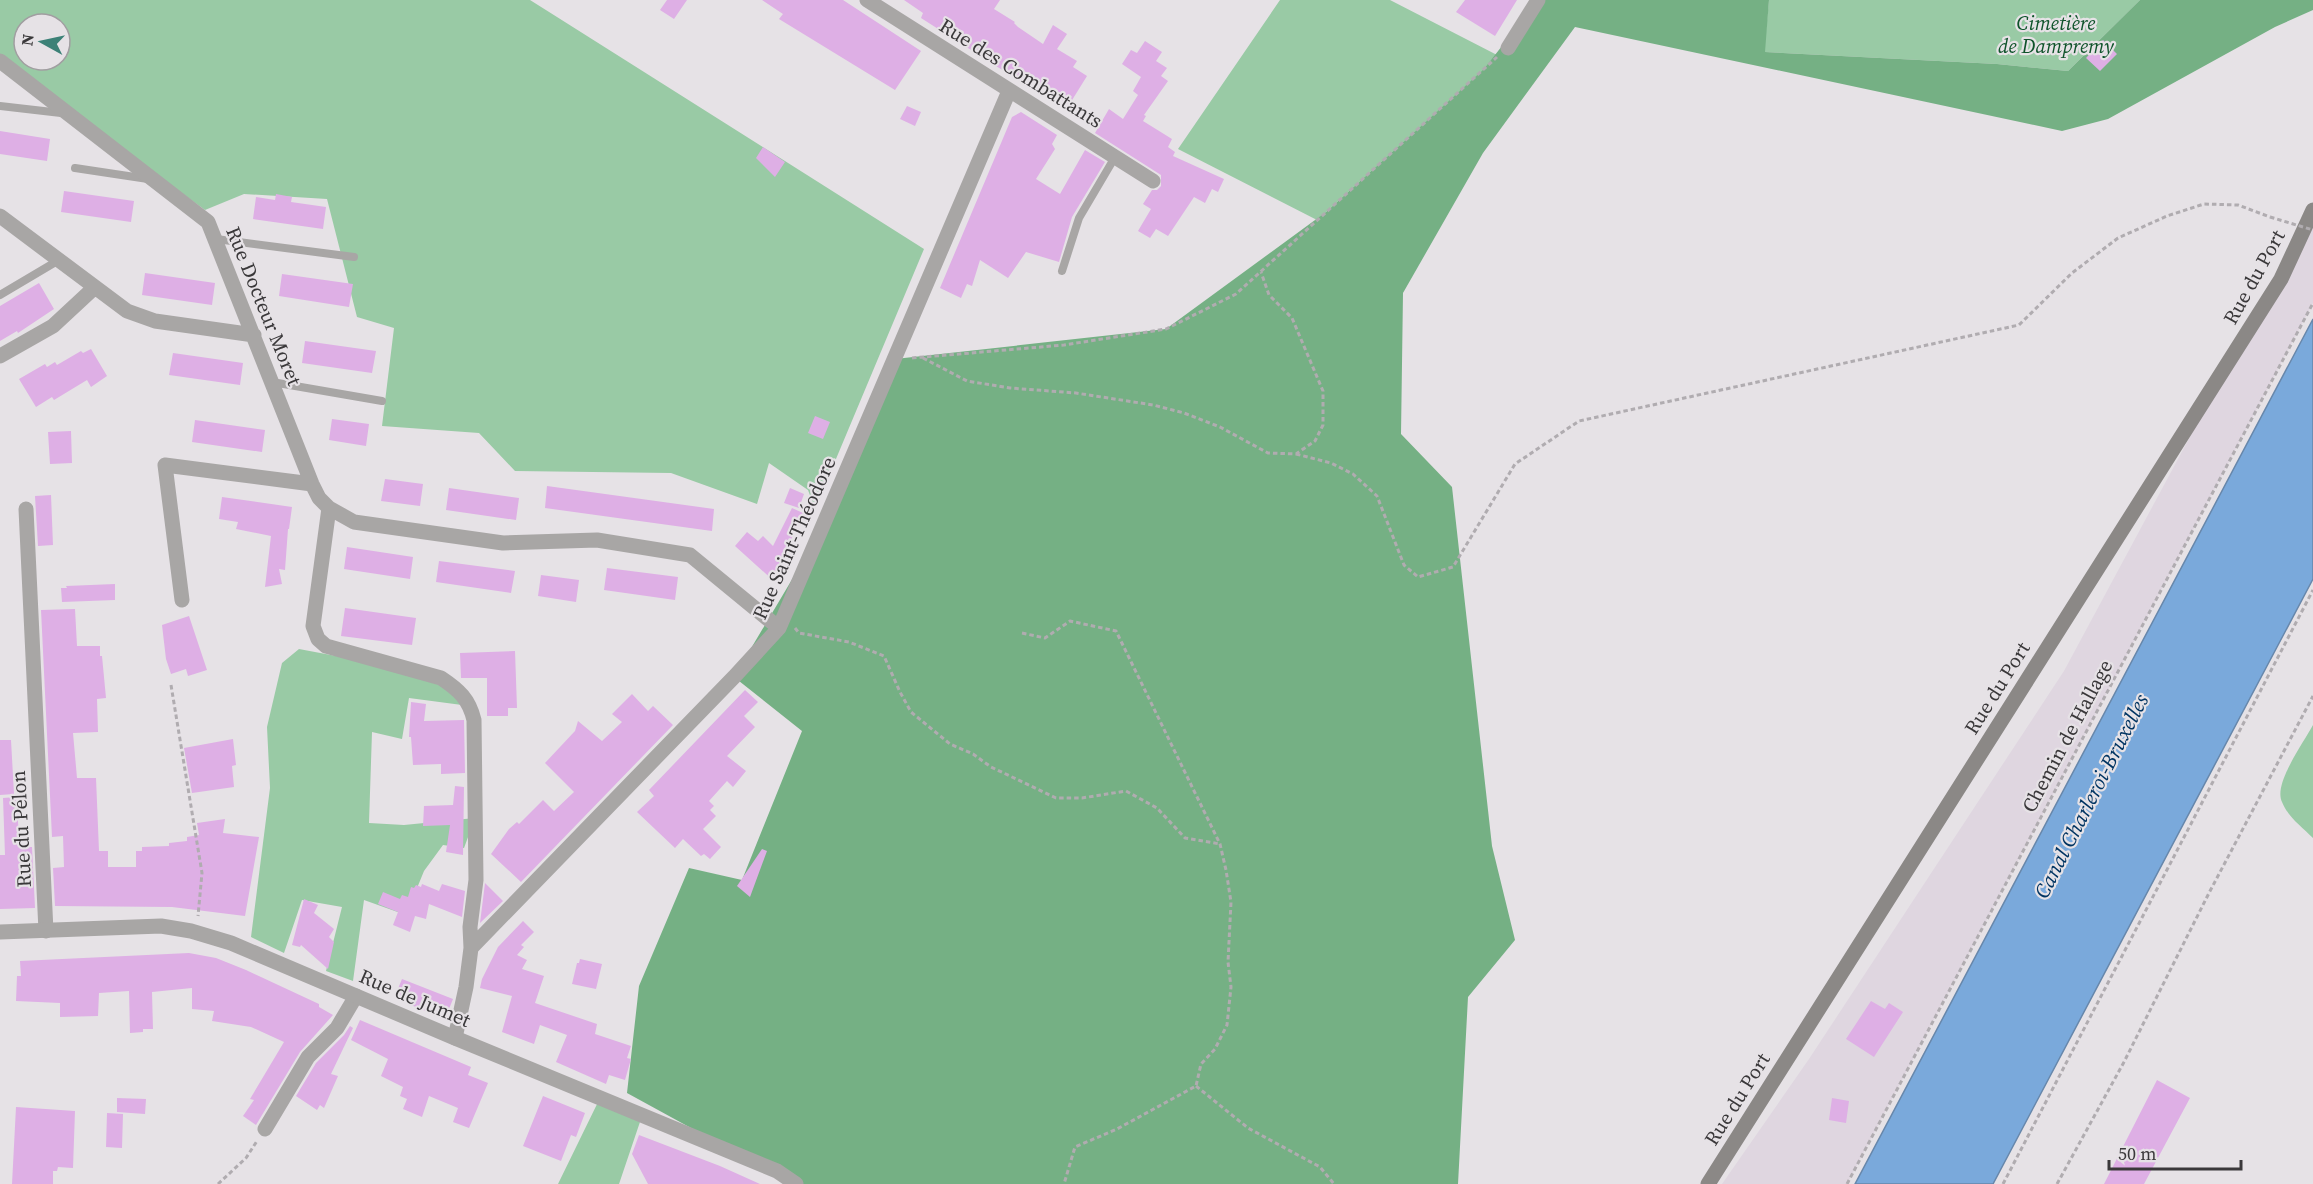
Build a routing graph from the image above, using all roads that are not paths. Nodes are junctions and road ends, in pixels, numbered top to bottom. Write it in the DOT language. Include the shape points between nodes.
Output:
graph roads {
  1 [pos="867,0"];
  2 [pos="1538,0"];
  3 [pos="1508,48"];
  4 [pos="0,61"];
  5 [pos="1009,91"];
  6 [pos="0,106"];
  7 [pos="69,114"];
  8 [pos="1115,158"];
  9 [pos="75,168"];
  10 [pos="154,180"];
  11 [pos="1153,181"];
  12 [pos="2313,210"];
  13 [pos="0,216"];
  14 [pos="215,239"];
  15 [pos="354,257"];
  16 [pos="59,260"];
  17 [pos="1062,271"];
  18 [pos="95,287"];
  19 [pos="0,295"];
  20 [pos="254,335"];
  21 [pos="0,356"];
  22 [pos="272,382"];
  23 [pos="382,400"];
  24 [pos="312,484"];
  25 [pos="329,508"];
  26 [pos="26,509"];
  27 [pos="182,600"];
  28 [pos="782,622"];
  29 [pos="46,931"];
  30 [pos="0,932"];
  31 [pos="471,948"];
  32 [pos="356,996"];
  33 [pos="455,1038"];
  34 [pos="265,1129"];
  35 [pos="796,1184"];
  36 [pos="1708,1184"];
  1 -- 5 [label="street, Rue des Combattants"];
  2 -- 3 [label="street"];
  4 -- 7 [label="street, Rue Docteur Moret"];
  5 -- 8 [label="street, Rue des Combattants"];
  5 -- 28 [label="street, Rue Saint-Théodore"];
  6 -- 7 [label="lane"];
  7 -- 10 [label="street, Rue Docteur Moret"];
  8 -- 11 [label="street, Rue des Combattants"];
  8 -- 17 [label="lane" via="1079,218"];
  9 -- 10 [label="lane"];
  10 -- 14 [label="street, Rue Docteur Moret" via="208,222"];
  12 -- 36 [label="main road, Rue du Port" via="2281,279"];
  13 -- 16 [label="street"];
  14 -- 15 [label="lane"];
  14 -- 20 [label="street, Rue Docteur Moret"];
  16 -- 18 [label="street"];
  16 -- 19 [label="lane"];
  18 -- 20 [label="street" via="127,311 155,321"];
  18 -- 21 [label="street" via="53,326"];
  20 -- 22 [label="street, Rue Docteur Moret"];
  22 -- 23 [label="lane"];
  22 -- 24 [label="street, Rue Docteur Moret"];
  24 -- 25 [label="street, Rue Docteur Moret"];
  24 -- 27 [label="street" via="165,465"];
  25 -- 28 [label="street, Rue Docteur Moret" via="354,522 503,543 597,540 690,555"];
  25 -- 31 [label="street" via="313,626 318,639 326,646 441,678 471,705 476,880"];
  26 -- 29 [label="street, Rue du Pélon"];
  28 -- 31 [label="street, Rue Saint-Théodore" via="753,658"];
  29 -- 30 [label="street, Rue de Jumet"];
  29 -- 32 [label="street, Rue de Jumet" via="161,926 197,933 231,943"];
  31 -- 33 [label="street"];
  32 -- 33 [label="street, Rue de Jumet"];
  32 -- 34 [label="street" via="337,1028 308,1057"];
  33 -- 35 [label="street, Rue de Jumet" via="777,1171"];
}
